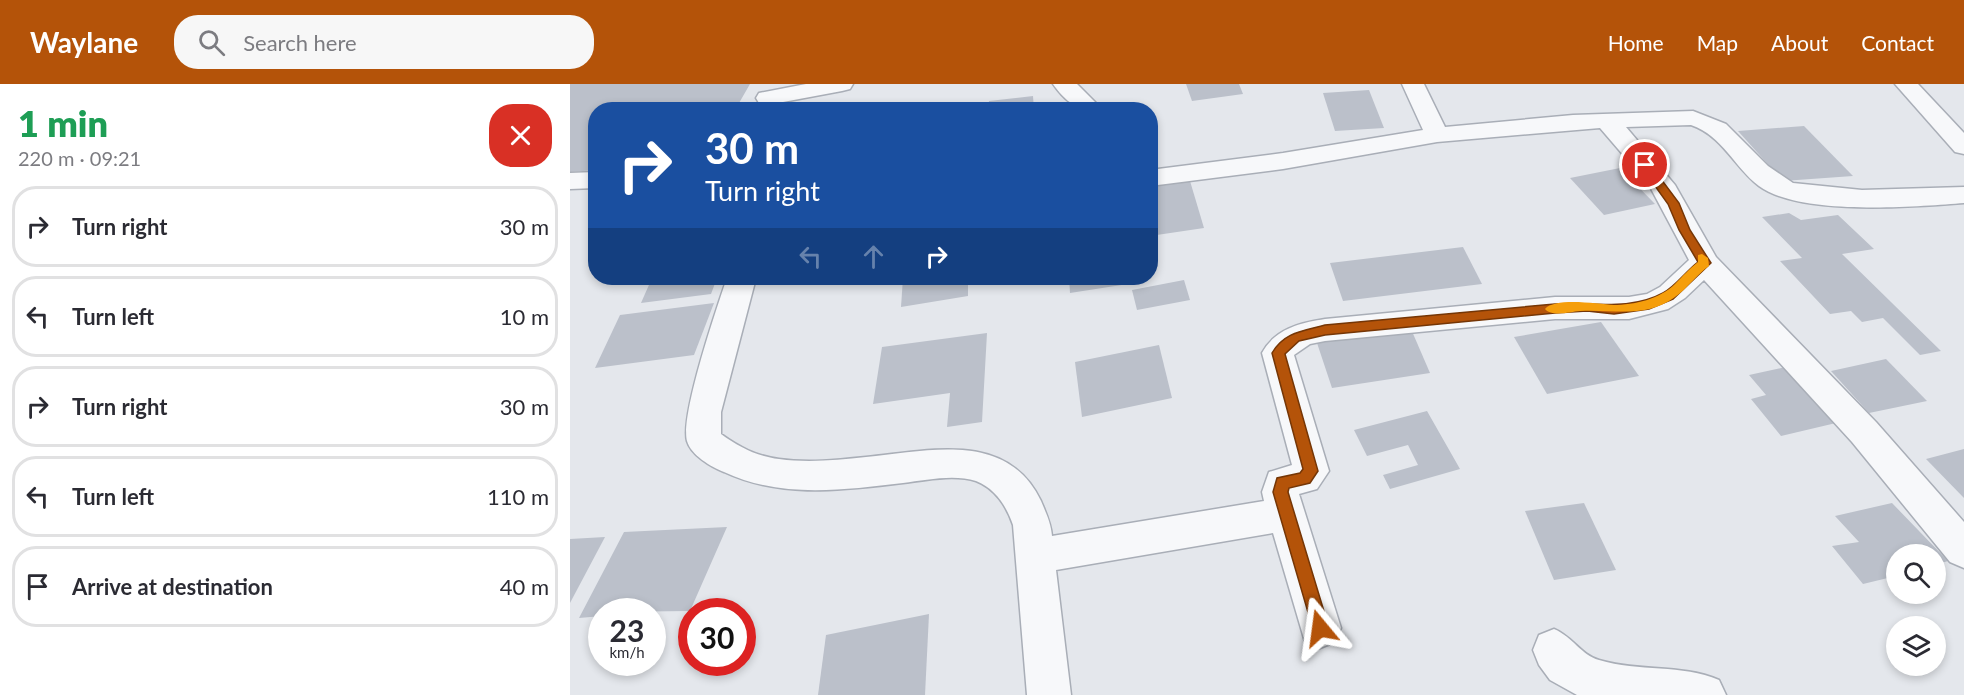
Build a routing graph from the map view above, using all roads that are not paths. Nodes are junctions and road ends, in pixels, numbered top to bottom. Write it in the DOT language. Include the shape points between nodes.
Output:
graph roads {
  1 [pos="842,84"];
  2 [pos="1064,84"];
  3 [pos="1413,84"];
  4 [pos="1906,84"];
  5 [pos="767,97"];
  6 [pos="1084,102"];
  7 [pos="1606,120"];
  8 [pos="1437,135"];
  9 [pos="1964,147"];
  10 [pos="1158,177"];
  11 [pos="588,180"];
  12 [pos="570,181"];
  13 [pos="1964,195"];
  14 [pos="1705,263"];
  15 [pos="739,285"];
  16 [pos="1287,514"];
  17 [pos="1964,550"];
  18 [pos="1037,556"];
  19 [pos="1320,628"];
  20 [pos="1554,650"];
  21 [pos="1049,695"];
  22 [pos="1704,695"];
  1 -- 5 [label="street"];
  2 -- 6 [label="street"];
  3 -- 8 [label="street"];
  4 -- 9 [label="street"];
  7 -- 8 [label="street"];
  7 -- 13 [label="street" via="1693,118 1710,122 1725,131 1767,180 1781,190 1805,195 1893,198"];
  7 -- 14 [label="street" via="1674,203"];
  8 -- 10 [label="street"];
  11 -- 12 [label="street"];
  14 -- 16 [label="street" via="1669,296 1644,306 1555,308 1325,330 1286,343 1278,353 1311,471 1304,478 1280,486"];
  14 -- 17 [label="street" via="1864,432"];
  15 -- 18 [label="street" via="704,412 702,432 710,447 739,464 794,476 951,463 995,473 1014,488 1026,508"];
  16 -- 18 [label="street"];
  16 -- 19 [label="street"];
  18 -- 21 [label="street"];
  20 -- 22 [label="street" via="1559,664 1570,675 1606,690"];
}
